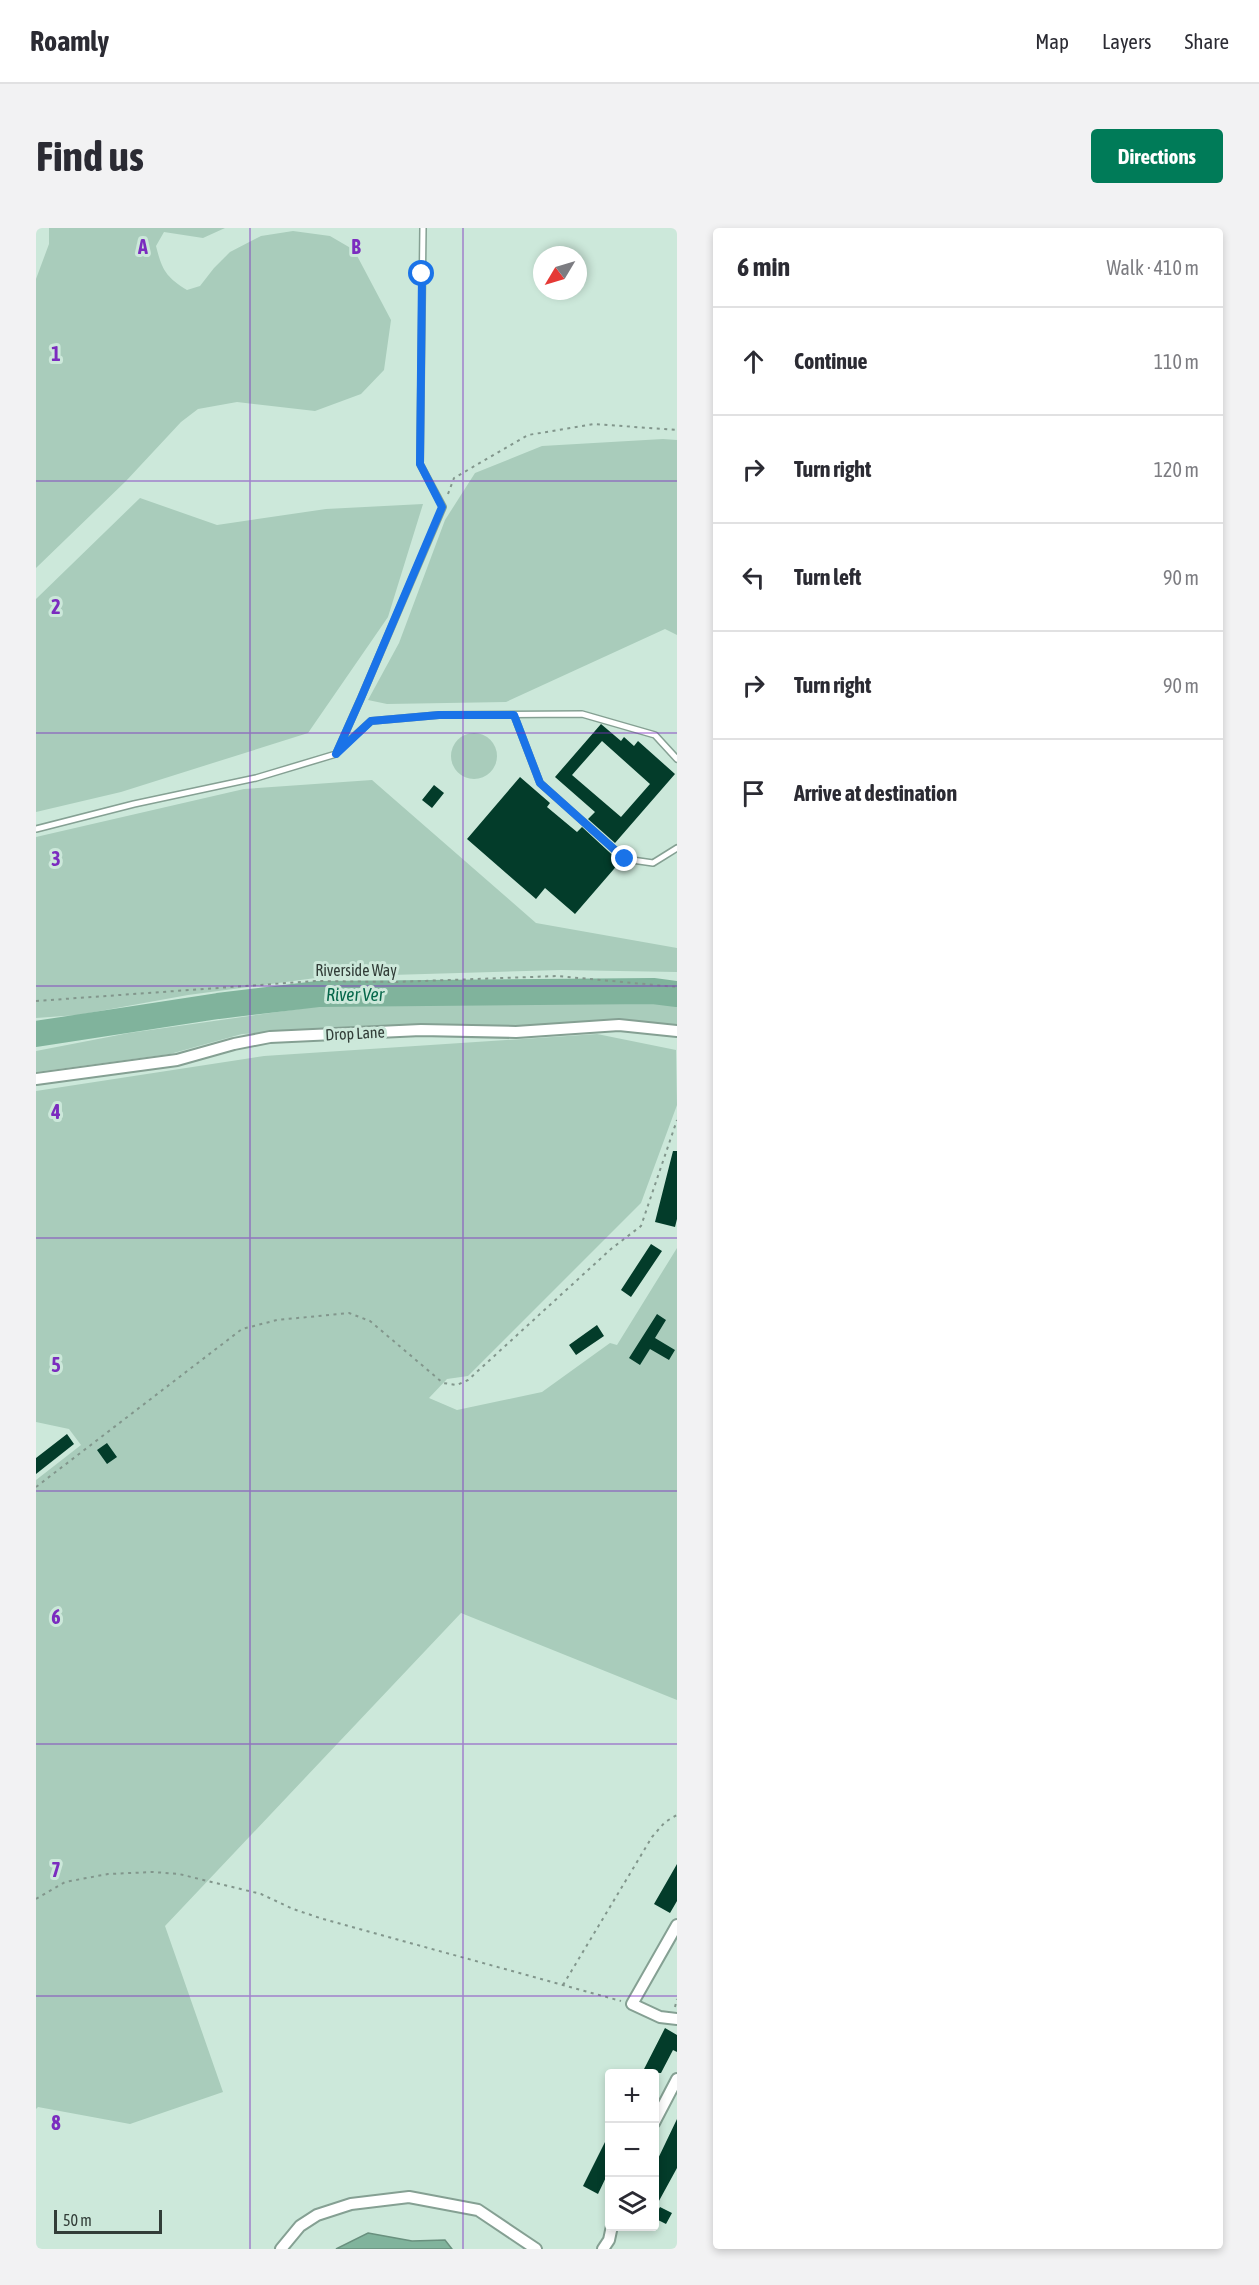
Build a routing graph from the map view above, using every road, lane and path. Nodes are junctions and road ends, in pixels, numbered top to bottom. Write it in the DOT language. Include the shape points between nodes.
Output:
graph roads {
  1 [pos="423,228"];
  2 [pos="677,430"];
  3 [pos="442,507"];
  4 [pos="514,715"];
  5 [pos="336,754"];
  6 [pos="677,759"];
  7 [pos="36,829"];
  8 [pos="677,848"];
  9 [pos="677,987"];
  10 [pos="36,1001"];
  11 [pos="677,1031"];
  12 [pos="36,1079"];
  13 [pos="677,1120"];
  14 [pos="36,1487"];
  15 [pos="677,1815"];
  16 [pos="36,1899"];
  17 [pos="677,1925"];
  18 [pos="563,1984"];
  19 [pos="632,2004"];
  20 [pos="677,2019"];
  21 [pos="677,2079"];
  22 [pos="673,2097"];
  23 [pos="659,2115"];
  24 [pos="611,2231"];
  25 [pos="281,2249"];
  26 [pos="536,2249"];
  27 [pos="603,2249"];
  1 -- 3 [label="lane" via="420,464"];
  2 -- 3 [label="path" via="594,424 528,435 454,478"];
  3 -- 5 [label="lane"];
  4 -- 5 [label="lane" via="439,715 371,721"];
  4 -- 6 [label="lane" via="582,714 655,735"];
  4 -- 8 [label="lane" via="540,783 625,859 653,863"];
  5 -- 7 [label="lane" via="256,778"];
  9 -- 10 [label="path, Riverside Way" via="557,976 315,981"];
  11 -- 12 [label="street, Drop Lane" via="619,1025 516,1032 421,1030 270,1037 177,1060"];
  13 -- 14 [label="path" via="642,1226 611,1249 468,1380 457,1385 443,1383 370,1321 349,1313 277,1320 242,1329"];
  15 -- 18 [label="path" via="652,1837"];
  16 -- 18 [label="path" via="65,1882 108,1874 179,1874 261,1894 293,1910"];
  17 -- 19 [label="street"];
  18 -- 19 [label="path"];
  19 -- 20 [label="street" via="660,2017"];
  21 -- 22 [label="street"];
  22 -- 23 [label="street"];
  24 -- 27 [label="street"];
  25 -- 26 [label="street" via="300,2226 317,2215 351,2204 409,2197 478,2210"];
}
